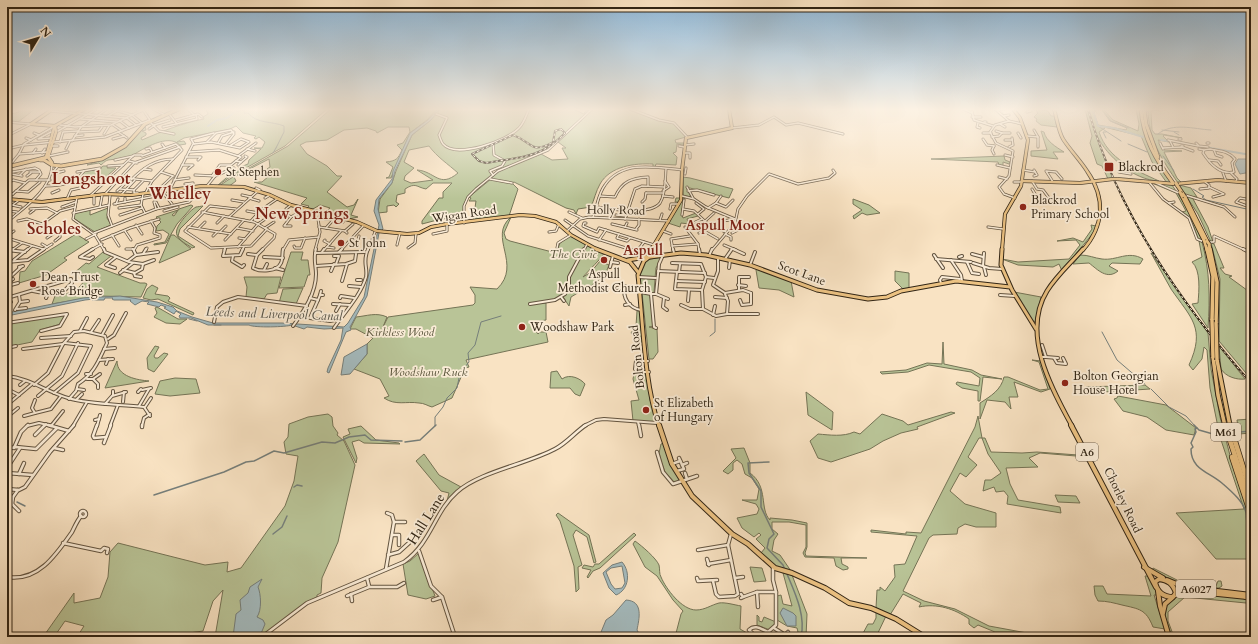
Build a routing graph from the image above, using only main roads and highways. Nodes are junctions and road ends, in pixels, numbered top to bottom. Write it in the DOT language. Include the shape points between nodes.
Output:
graph roads {
  1 [pos="52,139"];
  2 [pos="52,139"];
  3 [pos="131,139"];
  4 [pos="686,139"];
  5 [pos="1027,139"];
  6 [pos="1064,139"];
  7 [pos="1149,139"];
  8 [pos="51,144"];
  9 [pos="39,159"];
  10 [pos="48,159"];
  11 [pos="8,169"];
  12 [pos="1099,180"];
  13 [pos="1022,181"];
  14 [pos="1093,181"];
  15 [pos="1088,182"];
  16 [pos="1175,184"];
  17 [pos="1250,185"];
  18 [pos="7,199"];
  19 [pos="1206,242"];
  20 [pos="649,255"];
  21 [pos="642,260"];
  22 [pos="632,262"];
  23 [pos="640,267"];
  24 [pos="636,268"];
  25 [pos="638,272"];
  26 [pos="1010,287"];
  27 [pos="1035,324"];
  28 [pos="1229,444"];
  29 [pos="1243,469"];
  30 [pos="1251,488"];
  31 [pos="1251,493"];
  32 [pos="1251,505"];
  33 [pos="1251,515"];
  34 [pos="1144,567"];
  35 [pos="1165,580"];
  36 [pos="1156,588"];
  37 [pos="1174,596"];
  38 [pos="1250,597"];
  39 [pos="1163,616"];
  40 [pos="925,637"];
  41 [pos="1169,637"];
  1 -- 8 [label="main road"];
  2 -- 8 [label="main road"];
  3 -- 10 [label="highway" via="106,158 77,165 58,166"];
  4 -- 20 [label="main road" via="680,204"];
  5 -- 13 [label="main road"];
  6 -- 14 [label="main road, A6"];
  7 -- 16 [label="highway, M61"];
  8 -- 10 [label="main road"];
  9 -- 10 [label="highway"];
  9 -- 10 [label="main road"];
  9 -- 11 [label="highway"];
  12 -- 14 [label="main road"];
  12 -- 14 [label="main road"];
  12 -- 16 [label="main road"];
  13 -- 15 [label="main road"];
  13 -- 26 [label="main road" via="1005,214 1003,229 1002,268"];
  14 -- 15 [label="main road"];
  14 -- 15 [label="main road"];
  14 -- 27 [label="main road, A6" via="1100,195 1099,226 1043,297"];
  16 -- 17 [label="main road" via="1226,180"];
  16 -- 19 [label="highway, M61"];
  18 -- 22 [label="main road, Wigan Road" via="35,202 93,195 134,195 198,185 244,187 257,189 291,205 364,225 376,232 416,234 431,227 447,224 524,215 538,216 559,224 587,244"];
  19 -- 28 [label="highway, M61, bridge" via="1213,276 1213,357 1219,401"];
  19 -- 29 [label="highway, M61, bridge" via="1217,282 1217,360 1231,435"];
  20 -- 21 [label="main road, Bolton Road"];
  20 -- 26 [label="main road, Scot Lane" via="700,254 750,264 817,290 868,299 960,280"];
  21 -- 22 [label="main road"];
  21 -- 23 [label="main road, Bolton Road"];
  22 -- 24 [label="main road, Bolton Road"];
  23 -- 24 [label="main road"];
  23 -- 25 [label="main road, Bolton Road"];
  24 -- 25 [label="main road, Bolton Road"];
  25 -- 40 [label="main road, Bolton Road" via="649,372 658,423 672,464 692,496 732,534 748,544 773,567 825,588 849,603 871,608 896,619"];
  26 -- 27 [label="main road"];
  27 -- 34 [label="main road, Chorley Road / A6" via="1041,357 1056,395"];
  28 -- 32 [label="highway, M61"];
  28 -- 33 [label="highway, M61"];
  29 -- 30 [label="highway, M61"];
  29 -- 31 [label="highway, M61"];
  34 -- 35 [label="main road"];
  34 -- 36 [label="main road, Chorley Road / A6"];
  35 -- 36 [label="main road" via="1156,580"];
  35 -- 37 [label="main road" via="1174,587"];
  35 -- 38 [label="main road, A6027" via="1184,587"];
  36 -- 37 [label="main road" via="1165,596"];
  36 -- 39 [label="main road, Chorley Road / A6"];
  37 -- 38 [label="main road, A6027" via="1189,591"];
  37 -- 39 [label="main road" via="1165,604"];
  39 -- 41 [label="main road, Chorley Road / A6"];
}
